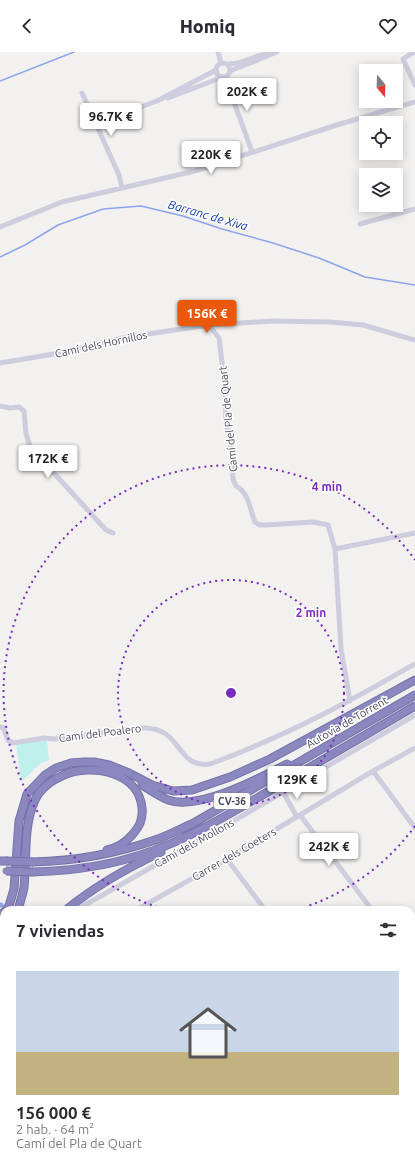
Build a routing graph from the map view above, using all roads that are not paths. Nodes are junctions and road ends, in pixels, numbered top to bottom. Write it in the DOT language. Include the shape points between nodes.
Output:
graph roads {
  1 [pos="218,52"];
  2 [pos="270,52"];
  3 [pos="277,52"];
  4 [pos="414,52"];
  5 [pos="221,63"];
  6 [pos="228,64"];
  7 [pos="216,70"];
  8 [pos="230,71"];
  9 [pos="219,77"];
  10 [pos="226,77"];
  11 [pos="415,85"];
  12 [pos="82,93"];
  13 [pos="158,100"];
  14 [pos="415,102"];
  15 [pos="96,123"];
  16 [pos="252,152"];
  17 [pos="122,188"];
  18 [pos="415,209"];
  19 [pos="360,224"];
  20 [pos="0,227"];
  21 [pos="209,325"];
  22 [pos="415,340"];
  23 [pos="0,363"];
  24 [pos="0,406"];
  25 [pos="113,533"];
  26 [pos="415,533"];
  27 [pos="335,548"];
  28 [pos="415,664"];
  29 [pos="415,680"];
  30 [pos="415,695"];
  31 [pos="350,701"];
  32 [pos="415,706"];
  33 [pos="415,715"];
  34 [pos="362,726"];
  35 [pos="0,727"];
  36 [pos="415,748"];
  37 [pos="109,765"];
  38 [pos="373,771"];
  39 [pos="283,792"];
  40 [pos="247,804"];
  41 [pos="299,816"];
  42 [pos="415,828"];
  43 [pos="3,859"];
  44 [pos="227,859"];
  45 [pos="33,860"];
  46 [pos="3,870"];
  47 [pos="9,906"];
  48 [pos="19,906"];
  49 [pos="71,906"];
  50 [pos="83,906"];
  51 [pos="143,906"];
  52 [pos="262,906"];
  53 [pos="369,906"];
  1 -- 5 [label="street"];
  2 -- 6 [label="street"];
  3 -- 8 [label="street"];
  4 -- 11 [label="street" via="403,59"];
  5 -- 6 [label="street"];
  5 -- 7 [label="street"];
  6 -- 8 [label="street"];
  7 -- 9 [label="street"];
  7 -- 13 [label="street"];
  8 -- 10 [label="street"];
  9 -- 10 [label="street"];
  9 -- 13 [label="street"];
  10 -- 16 [label="street"];
  12 -- 15 [label="street"];
  13 -- 15 [label="street"];
  14 -- 16 [label="street"];
  15 -- 17 [label="street" via="119,175"];
  16 -- 17 [label="street" via="195,171"];
  17 -- 20 [label="street" via="62,202"];
  18 -- 19 [label="street"];
  21 -- 22 [label="street, Camí dels Hornillos" via="272,321 330,322 363,325"];
  21 -- 23 [label="street, Camí dels Hornillos" via="127,337 54,354"];
  21 -- 27 [label="street, Camí del Pla de Quart" via="219,338 225,386 226,425 232,445 233,479 236,486 246,494 255,522 265,525 313,522 328,526"];
  24 -- 25 [label="street" via="19,407 24,411 30,447 106,530"];
  26 -- 27 [label="street"];
  27 -- 31 [label="street, Camí del Pla de Quart" via="342,649"];
  28 -- 31 [label="street"];
  29 -- 37 [label="highway" via="270,759 192,790 174,791 152,785"];
  30 -- 34 [label="highway, Autovia de Torrent / CV-36"];
  31 -- 35 [label="street, Camí del Poalero" via="264,742 206,764 188,759 169,735 152,728 13,742 8,740 3,728"];
  32 -- 40 [label="highway, Autovia de Torrent / CV-36"];
  33 -- 39 [label="street, Camí dels Mollons"];
  34 -- 37 [label="highway" via="256,780 209,798 188,802 169,800"];
  34 -- 45 [label="highway, Autovia de Torrent / CV-36" via="192,824 156,840 97,856 62,861"];
  36 -- 38 [label="street, Carrer dels Coeters"];
  37 -- 47 [label="highway" via="84,762 56,768 45,775 27,794 19,821 14,890"];
  38 -- 41 [label="street, Carrer dels Coeters"];
  38 -- 42 [label="street"];
  39 -- 41 [label="street"];
  39 -- 50 [label="street, Camí dels Mollons"];
  40 -- 46 [label="highway, Autovia de Torrent / CV-36, bridge" via="195,832 124,860 64,870"];
  40 -- 49 [label="highway" via="197,835 130,866"];
  41 -- 44 [label="street, Carrer dels Coeters"];
  41 -- 53 [label="street"];
  43 -- 45 [label="highway, Autovia de Torrent / CV-36, bridge"];
  44 -- 51 [label="street, Carrer dels Coeters"];
  44 -- 52 [label="street"];
  45 -- 48 [label="highway" via="97,853 112,849 128,840 143,817 136,790 110,772 86,770 73,771 44,787 35,800 28,821 24,889"];
}
